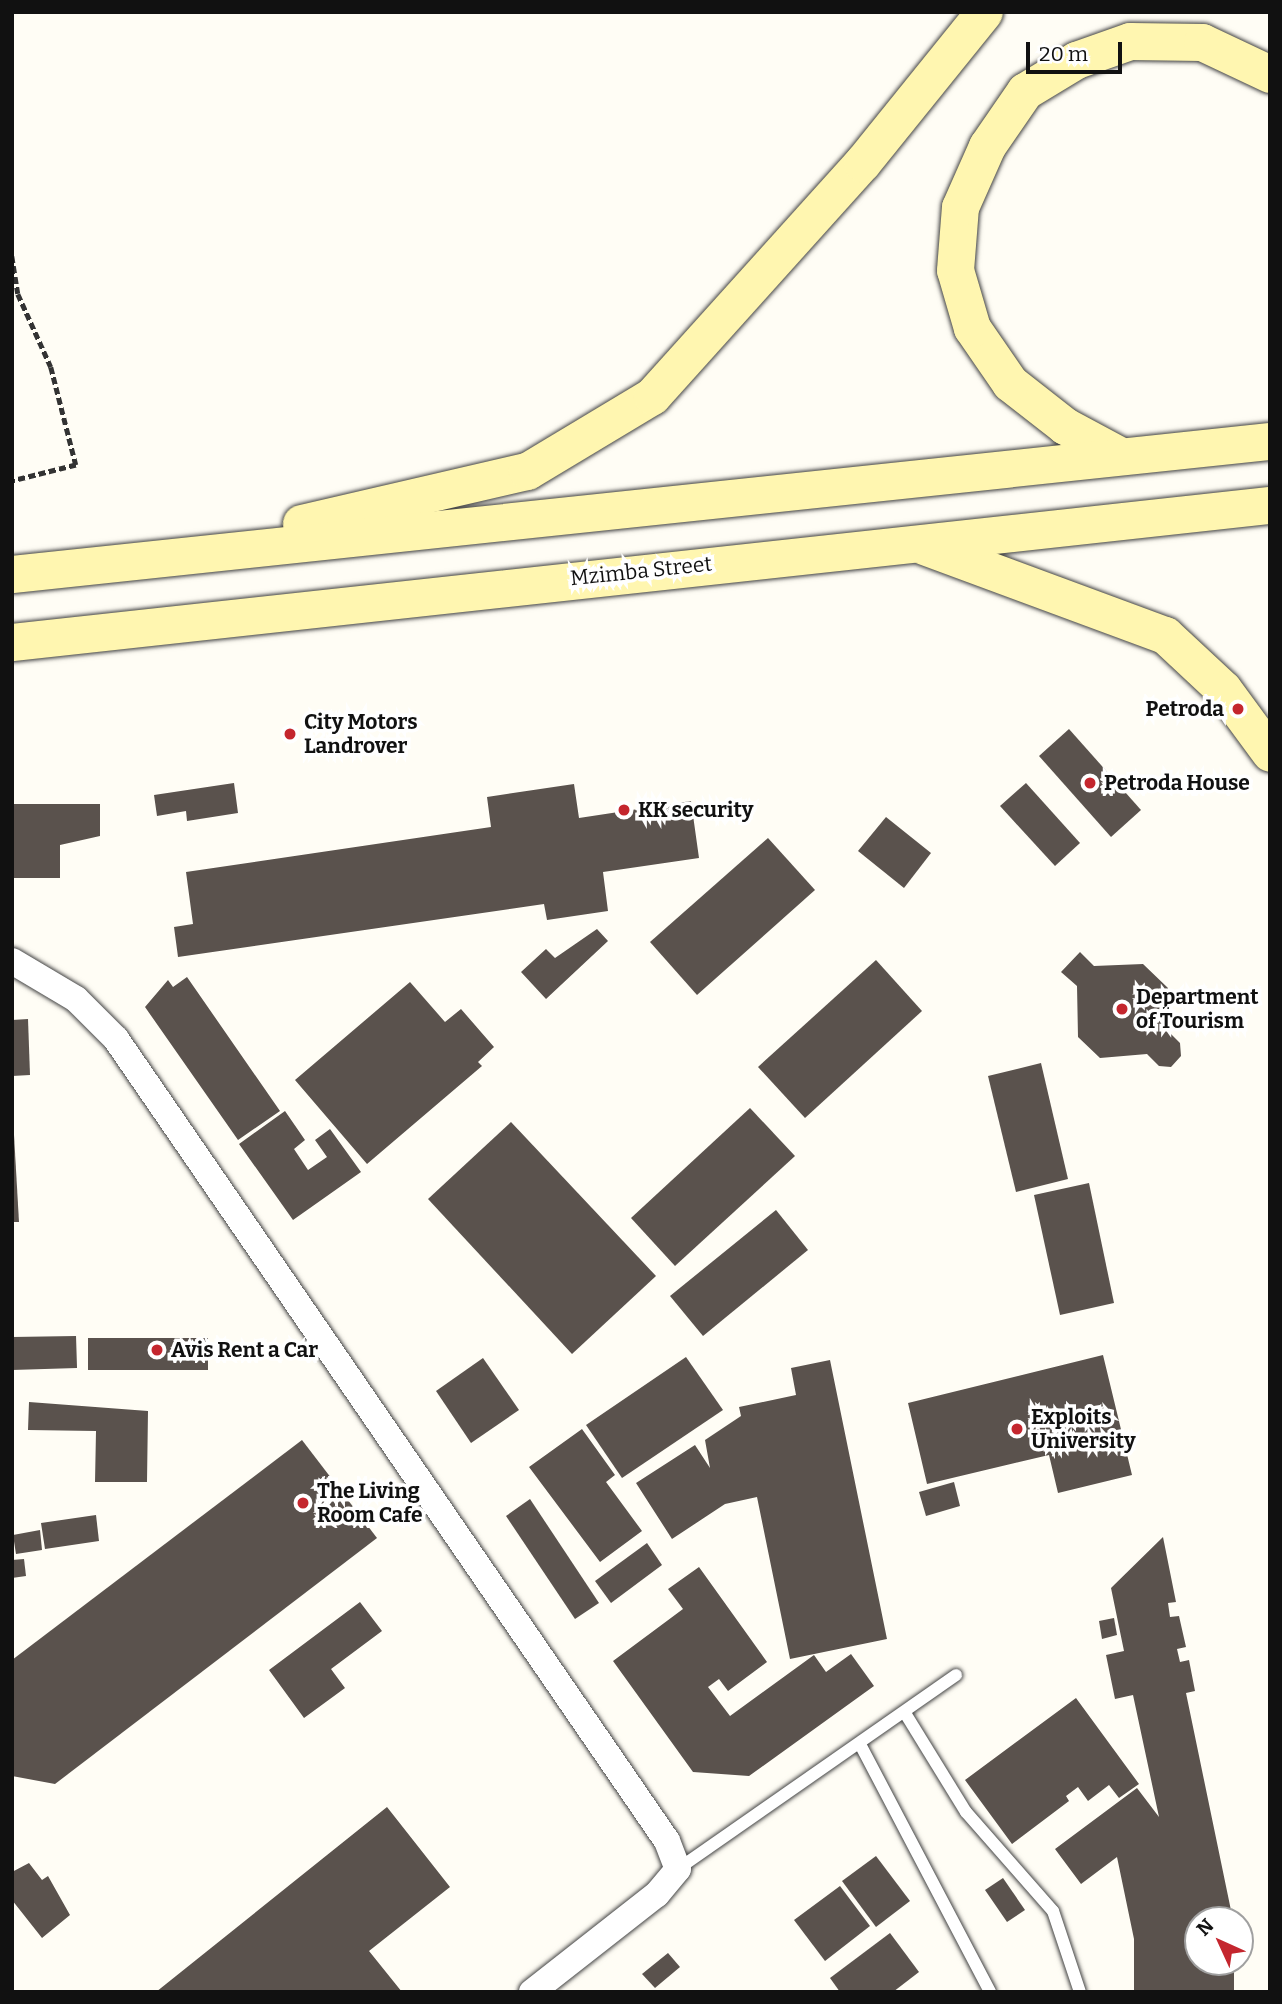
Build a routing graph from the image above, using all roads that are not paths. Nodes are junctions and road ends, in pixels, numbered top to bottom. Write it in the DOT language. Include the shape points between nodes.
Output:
graph roads {
  1 [pos="984,12"];
  2 [pos="1270,74"];
  3 [pos="1270,442"];
  4 [pos="1121,456"];
  5 [pos="1270,505"];
  6 [pos="914,543"];
  7 [pos="136,561"];
  8 [pos="12,575"];
  9 [pos="12,642"];
  10 [pos="1270,753"];
  11 [pos="12,961"];
  12 [pos="956,1675"];
  13 [pos="905,1713"];
  14 [pos="861,1746"];
  15 [pos="678,1869"];
  16 [pos="532,1992"];
  17 [pos="990,1992"];
  18 [pos="1080,1992"];
  1 -- 7 [label="main road" via="862,163 652,396 527,471"];
  2 -- 4 [label="main road" via="1202,43 1130,40 1076,60 1025,91 987,146 960,207 956,270 972,328 1010,383 1065,426"];
  3 -- 4 [label="main road"];
  4 -- 7 [label="main road"];
  5 -- 6 [label="main road, Mzimba Street"];
  6 -- 9 [label="main road, Mzimba Street"];
  6 -- 10 [label="main road" via="1165,635 1223,689"];
  7 -- 8 [label="main road"];
  11 -- 15 [label="street" via="76,999 116,1039 616,1760 667,1841"];
  12 -- 13 [label="lane"];
  13 -- 14 [label="lane"];
  13 -- 18 [label="lane" via="965,1812 1053,1911"];
  14 -- 15 [label="lane"];
  14 -- 17 [label="lane"];
  15 -- 16 [label="street" via="657,1894"];
}
